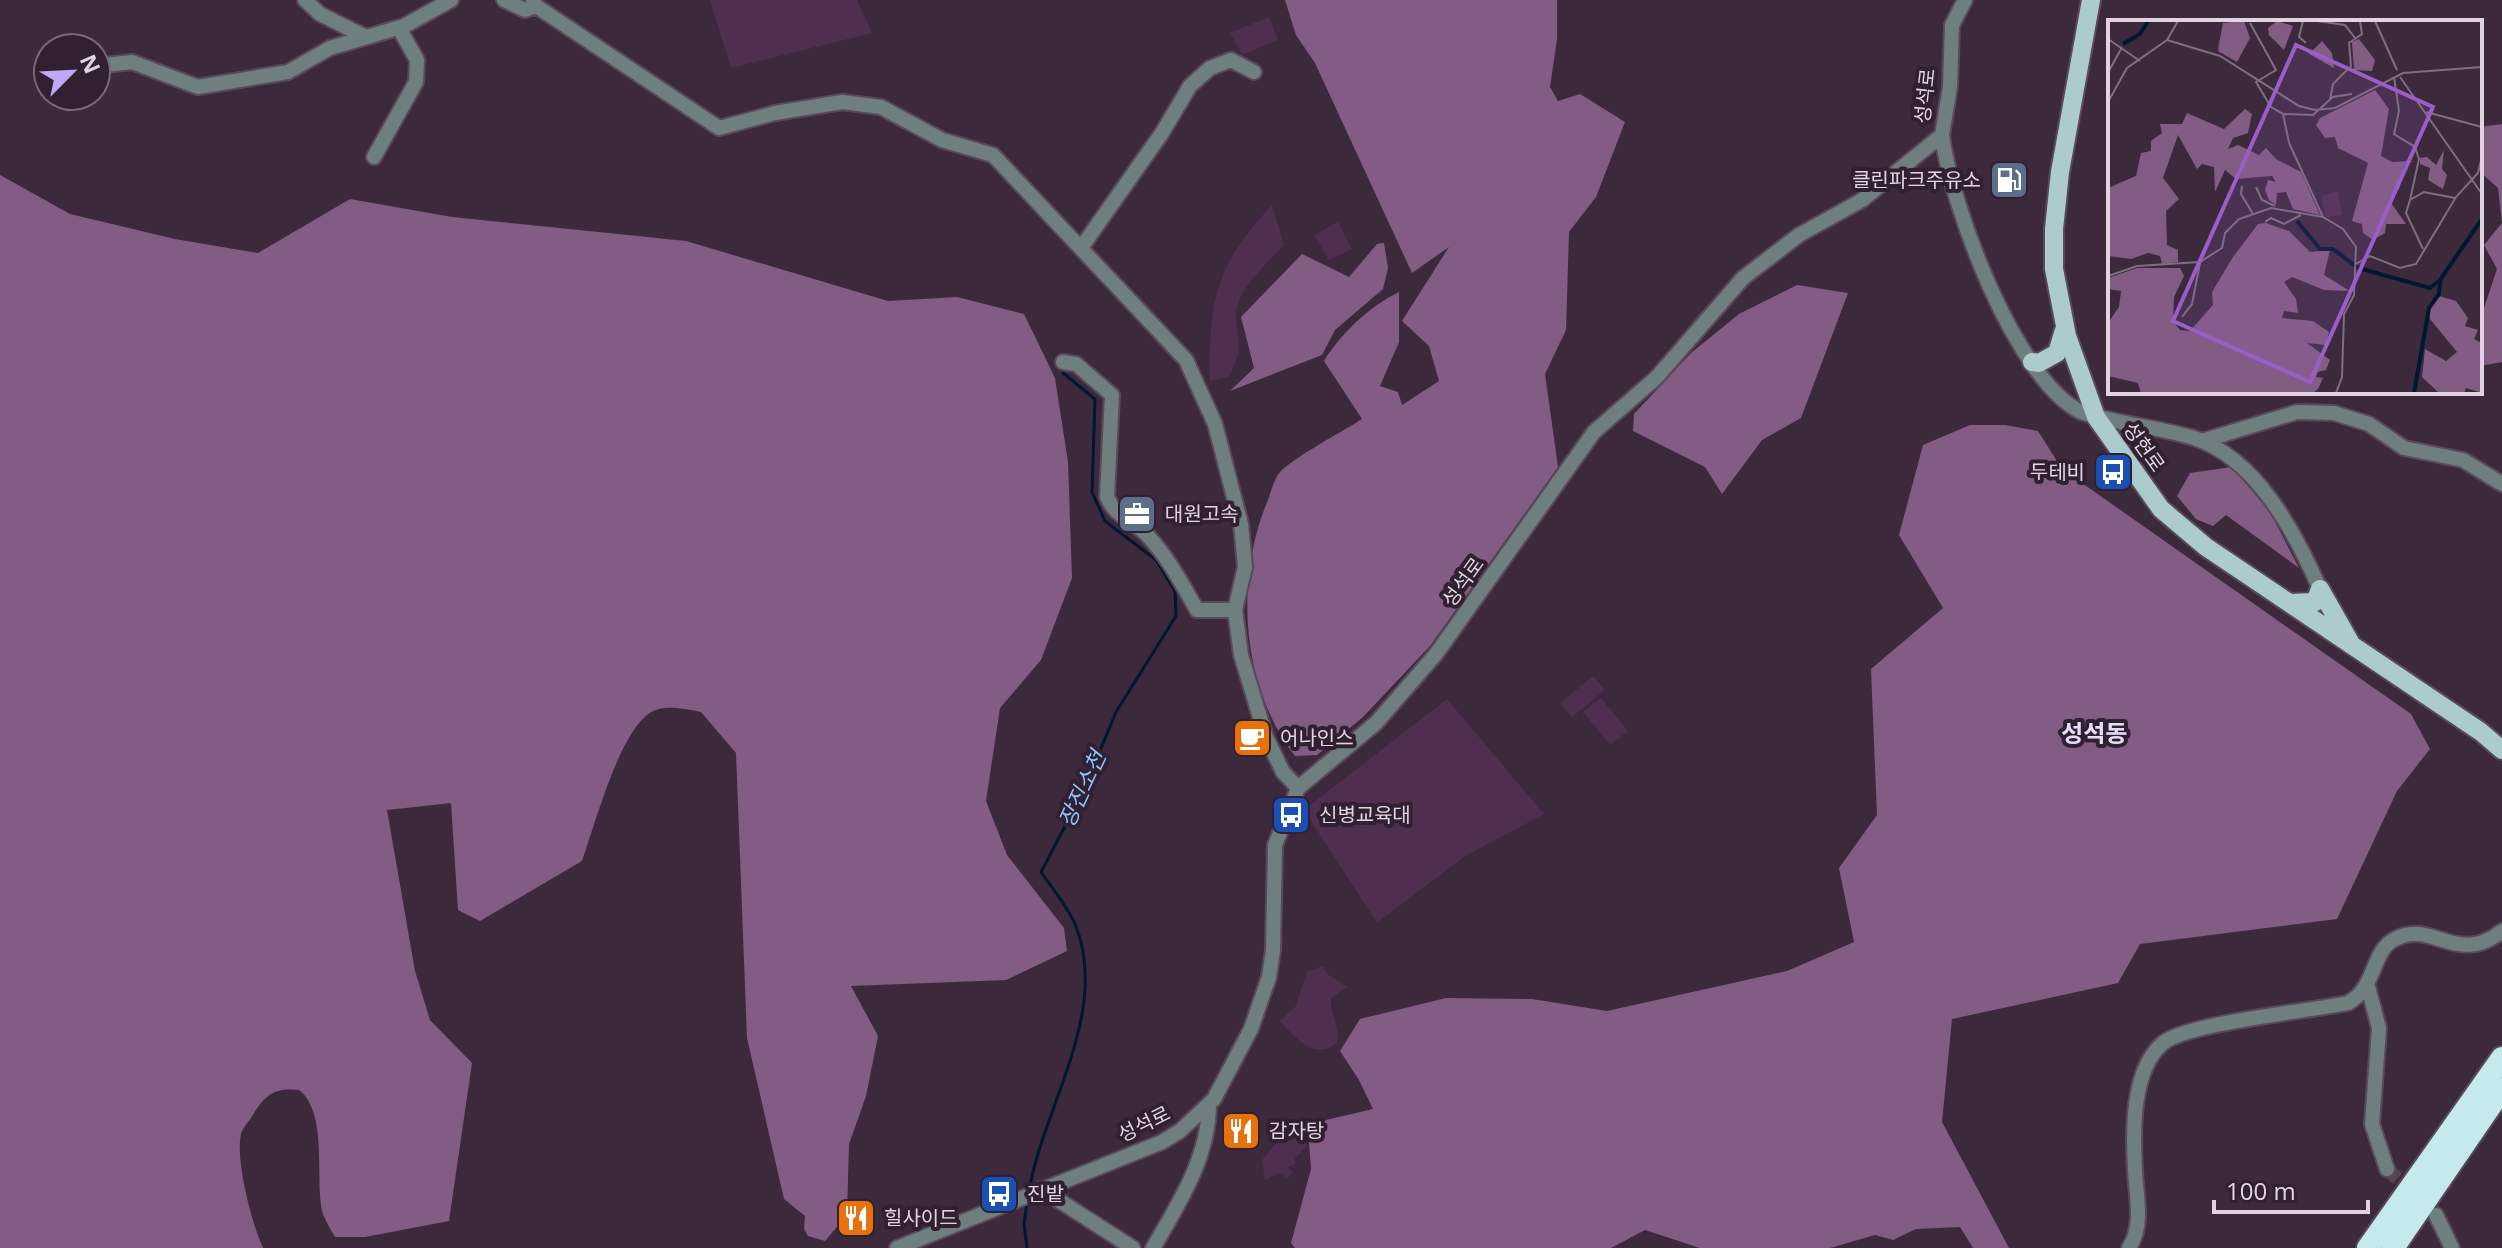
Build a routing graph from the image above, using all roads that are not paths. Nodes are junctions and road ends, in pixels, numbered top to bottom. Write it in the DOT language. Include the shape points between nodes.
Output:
graph roads {
  1 [pos="305,0"];
  2 [pos="451,0"];
  3 [pos="504,0"];
  4 [pos="1965,0"];
  5 [pos="2091,0"];
  6 [pos="535,3"];
  7 [pos="399,28"];
  8 [pos="366,37"];
  9 [pos="112,64"];
  10 [pos="1254,72"];
  11 [pos="1942,135"];
  12 [pos="374,157"];
  13 [pos="1081,248"];
  14 [pos="2064,323"];
  15 [pos="1063,362"];
  16 [pos="2032,362"];
  17 [pos="2096,417"];
  18 [pos="2202,441"];
  19 [pos="2502,484"];
  20 [pos="2320,589"];
  21 [pos="2287,603"];
  22 [pos="1235,610"];
  23 [pos="2354,647"];
  24 [pos="2502,750"];
  25 [pos="1298,788"];
  26 [pos="2502,931"];
  27 [pos="2368,987"];
  28 [pos="2502,1058"];
  29 [pos="2502,1089"];
  30 [pos="1209,1104"];
  31 [pos="2387,1169"];
  32 [pos="1039,1189"];
  33 [pos="2436,1215"];
  34 [pos="897,1248"];
  35 [pos="1133,1248"];
  36 [pos="1153,1248"];
  37 [pos="2129,1248"];
  38 [pos="2368,1248"];
  39 [pos="2393,1248"];
  40 [pos="2452,1248"];
  1 -- 8 [label="street" via="320,14"];
  2 -- 7 [label="street"];
  3 -- 6 [label="street" via="525,10"];
  4 -- 11 [label="street, 성석로" via="1952,25"];
  5 -- 14 [label="main road, 성현로" via="2054,229 2054,269"];
  6 -- 13 [label="street" via="719,128 842,102 881,107 942,140 993,155"];
  7 -- 8 [label="street"];
  7 -- 12 [label="street" via="417,60 416,82"];
  8 -- 9 [label="street" via="330,48 288,72 198,87 132,62"];
  10 -- 13 [label="street" via="1231,60 1210,68 1190,86"];
  11 -- 16 [label="street" via="1958,212"];
  11 -- 25 [label="street, 성석로" via="1862,200 1799,235 1743,278 1657,377 1594,432 1436,654 1376,723"];
  13 -- 22 [label="street" via="1186,360 1215,424 1241,524 1245,567"];
  14 -- 16 [label="main road" via="2057,353"];
  14 -- 17 [label="main road, 성현로"];
  15 -- 22 [label="street" via="1076,364 1112,395 1107,497 1112,510 1146,534 1197,610"];
  16 -- 17 [label="street" via="2073,408"];
  17 -- 18 [label="street"];
  17 -- 21 [label="main road, 성현로" via="2161,509"];
  18 -- 19 [label="street" via="2297,412 2334,413 2369,424 2404,448 2463,460"];
  18 -- 20 [label="street" via="2223,450 2251,475"];
  20 -- 21 [label="main road" via="2312,604"];
  20 -- 23 [label="main road"];
  21 -- 23 [label="main road, 성현로"];
  22 -- 25 [label="street" via="1256,709 1283,772"];
  23 -- 24 [label="main road, 성현로"];
  25 -- 30 [label="street, 성석로" via="1275,845 1269,977 1251,1029"];
  26 -- 27 [label="street" via="2463,947 2431,937 2397,937 2385,947"];
  27 -- 31 [label="street" via="2379,1028 2372,1124"];
  27 -- 37 [label="street" via="2348,1003 2192,1029 2162,1044 2137,1094 2133,1117 2139,1212"];
  28 -- 38 [label="highway"];
  29 -- 39 [label="highway"];
  30 -- 32 [label="street, 성석로" via="1162,1142"];
  30 -- 36 [label="street" via="1209,1128 1189,1185"];
  32 -- 34 [label="street, 성석로"];
  32 -- 35 [label="street"];
  33 -- 40 [label="street"];
}
